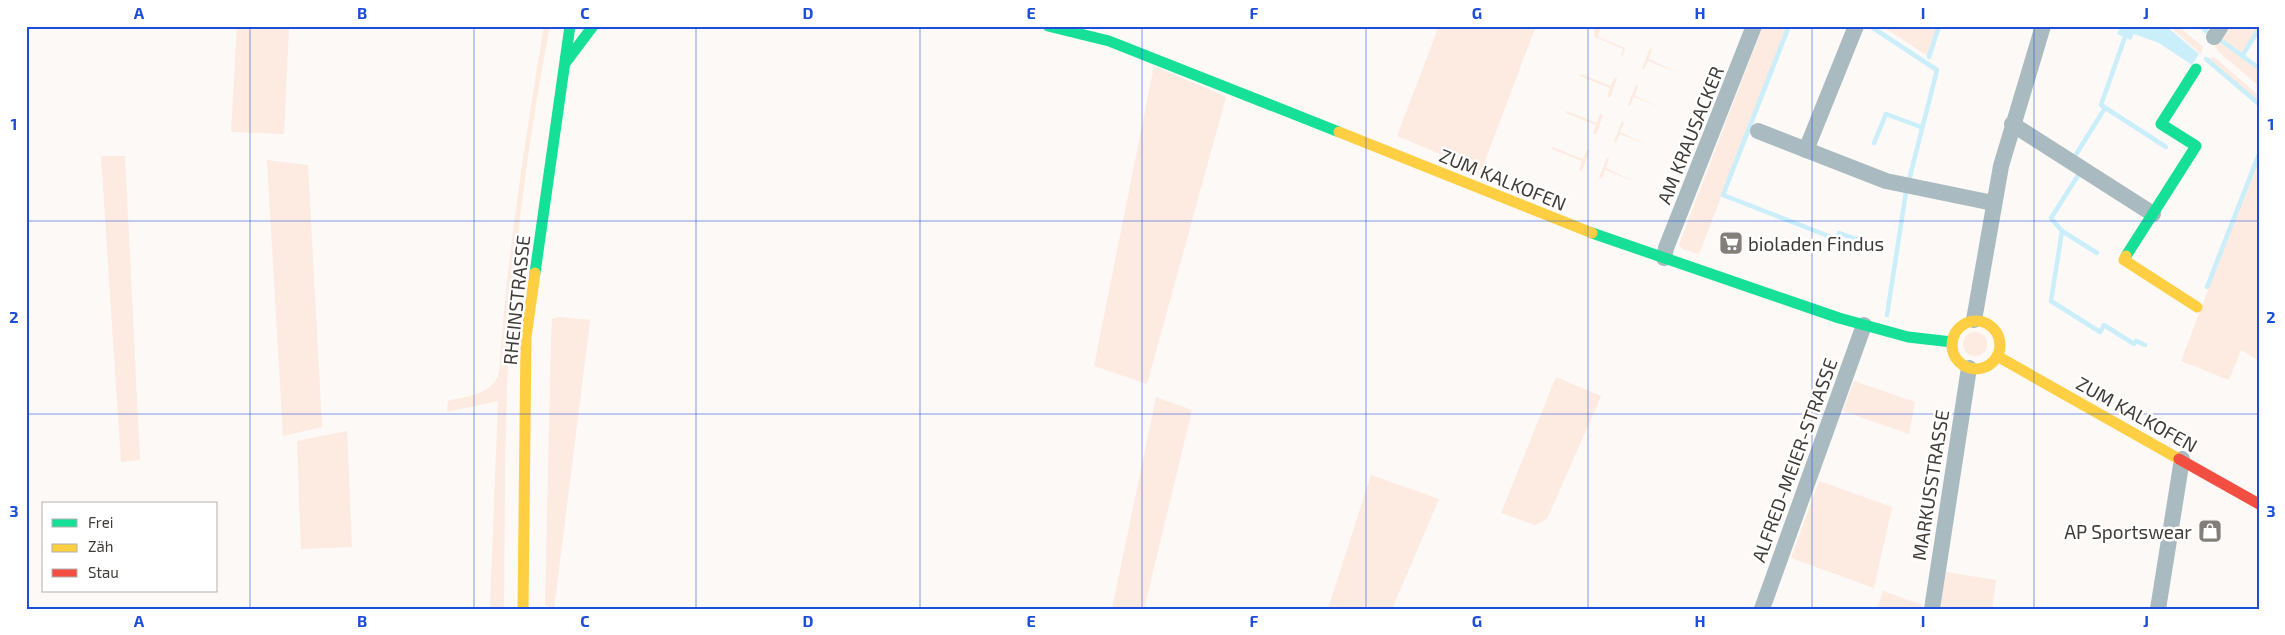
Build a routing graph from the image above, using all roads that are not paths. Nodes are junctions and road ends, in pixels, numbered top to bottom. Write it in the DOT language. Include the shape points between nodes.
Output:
graph roads {
  1 [pos="570,26"];
  2 [pos="593,26"];
  3 [pos="1048,26"];
  4 [pos="1754,26"];
  5 [pos="1856,26"];
  6 [pos="2043,26"];
  7 [pos="563,65"];
  8 [pos="2196,69"];
  9 [pos="2012,124"];
  10 [pos="1758,131"];
  11 [pos="1806,150"];
  12 [pos="1993,203"];
  13 [pos="2153,214"];
  14 [pos="1664,258"];
  15 [pos="2197,307"];
  16 [pos="1974,320"];
  17 [pos="1864,325"];
  18 [pos="1952,342"];
  19 [pos="1997,356"];
  20 [pos="1969,368"];
  21 [pos="2182,459"];
  22 [pos="2259,504"];
  23 [pos="523,609"];
  24 [pos="1762,609"];
  25 [pos="1932,609"];
  26 [pos="2158,609"];
  1 -- 7 [label="street, RHEINSTRASSE"];
  2 -- 7 [label="street"];
  3 -- 14 [label="street, ZUM KALKOFEN" via="1139,52 1572,226"];
  4 -- 14 [label="street, AM KRAUSACKER"];
  5 -- 11 [label="street"];
  6 -- 9 [label="street"];
  7 -- 23 [label="street, RHEINSTRASSE" via="526,337"];
  8 -- 13 [label="street" via="2161,124 2196,146"];
  9 -- 12 [label="street"];
  9 -- 13 [label="street"];
  10 -- 11 [label="street"];
  11 -- 12 [label="street" via="1886,181"];
  12 -- 16 [label="street"];
  13 -- 15 [label="street" via="2124,260"];
  14 -- 17 [label="street, ZUM KALKOFEN"];
  16 -- 18 [label="street" via="1959,327"];
  16 -- 19 [label="street" via="1990,325 1996,331 2000,348"];
  17 -- 18 [label="street, ZUM KALKOFEN"];
  17 -- 24 [label="street, ALFRED-MEIER-STRASSE"];
  18 -- 20 [label="street" via="1955,358"];
  19 -- 20 [label="street" via="1985,367"];
  19 -- 21 [label="street, ZUM KALKOFEN"];
  20 -- 25 [label="street, MARKUSSTRASSE"];
  21 -- 22 [label="street, ZUM KALKOFEN"];
  21 -- 26 [label="street"];
}
